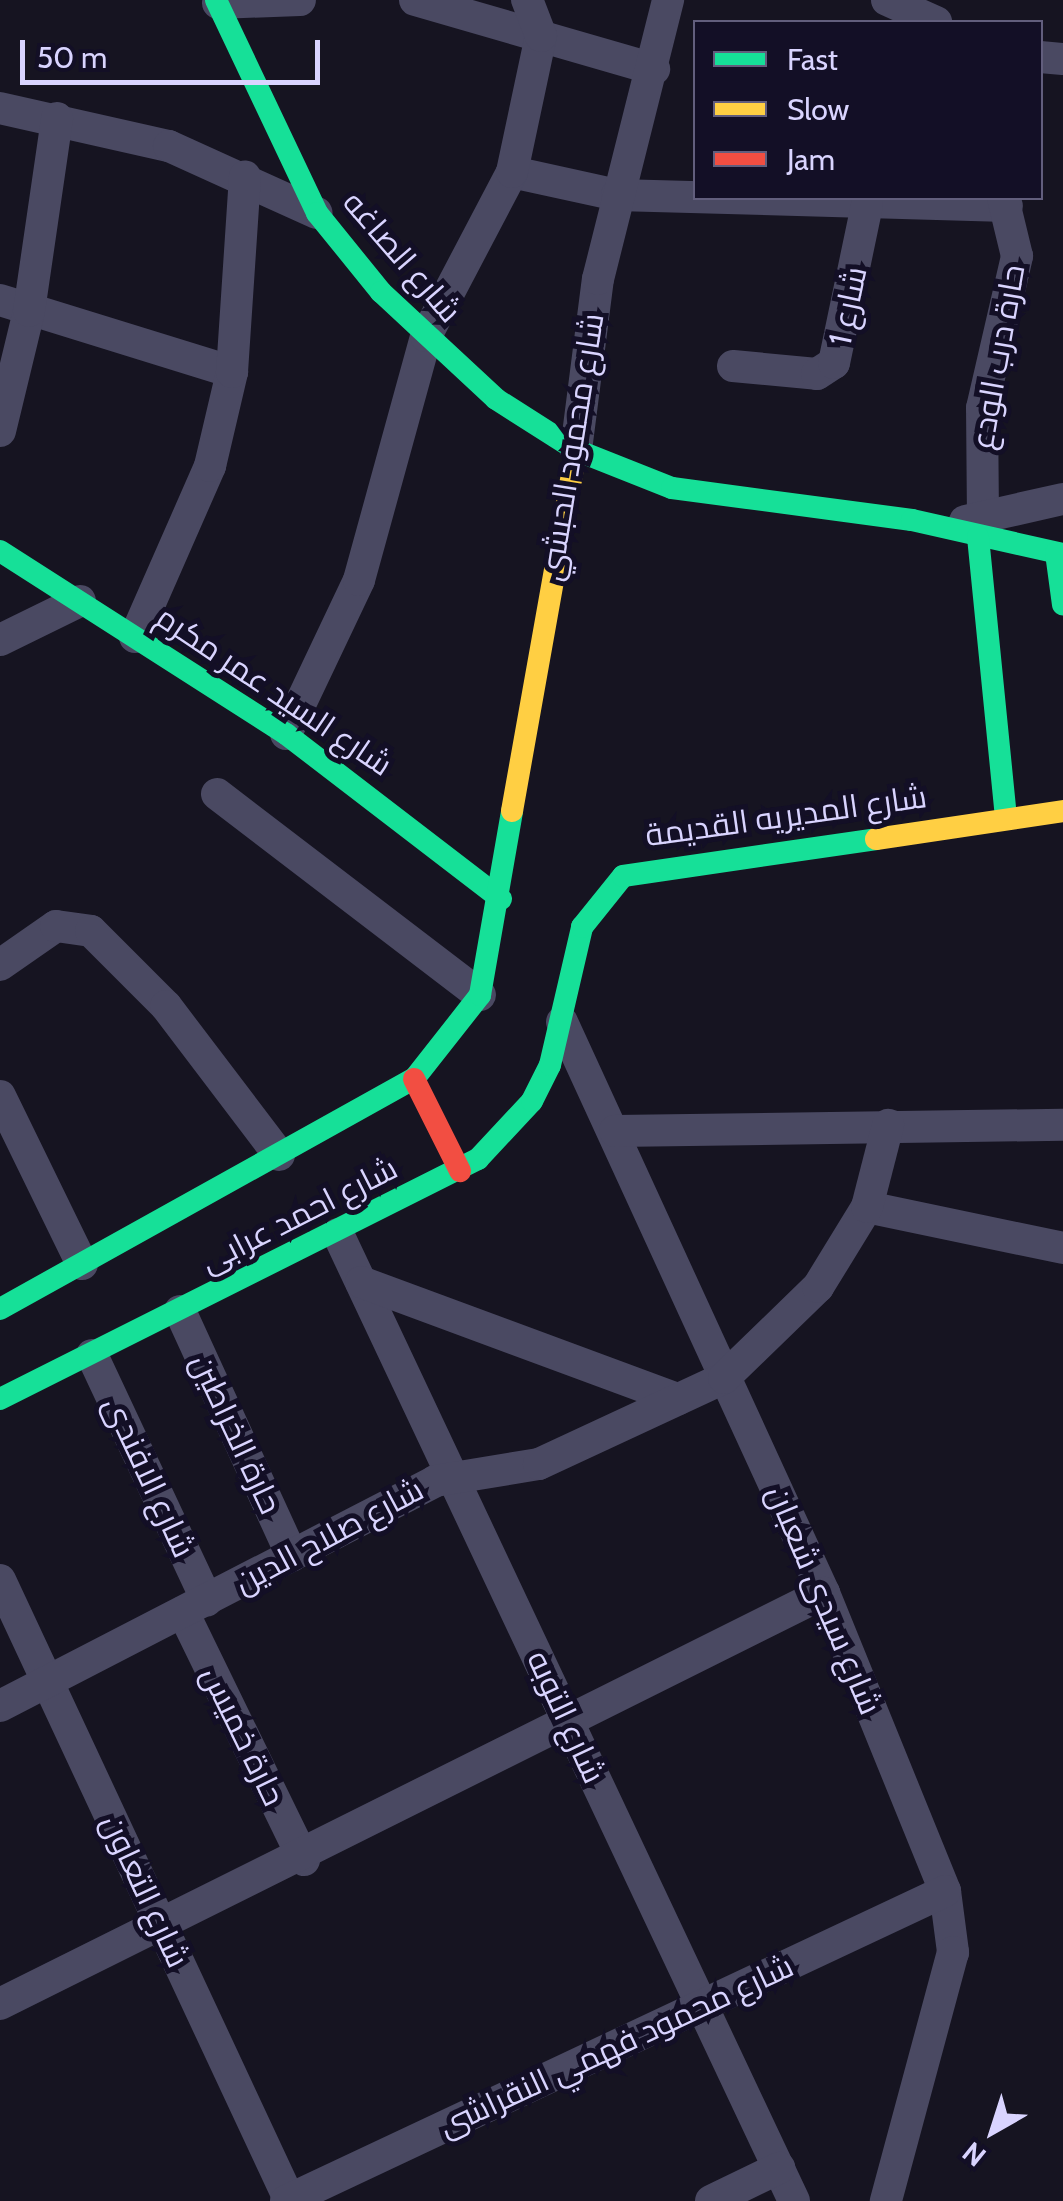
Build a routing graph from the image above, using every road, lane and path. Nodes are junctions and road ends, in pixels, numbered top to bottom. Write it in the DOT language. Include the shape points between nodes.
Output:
graph roads {
  1 [pos="300,0"];
  2 [pos="415,0"];
  3 [pos="526,0"];
  4 [pos="668,0"];
  5 [pos="886,0"];
  6 [pos="217,2"];
  7 [pos="931,20"];
  8 [pos="541,36"];
  9 [pos="654,70"];
  10 [pos="0,108"];
  11 [pos="57,118"];
  12 [pos="512,172"];
  13 [pos="245,176"];
  14 [pos="617,195"];
  15 [pos="693,198"];
  16 [pos="742,200"];
  17 [pos="1005,202"];
  18 [pos="868,205"];
  19 [pos="317,213"];
  20 [pos="14,306"];
  21 [pos="426,336"];
  22 [pos="734,366"];
  23 [pos="232,372"];
  24 [pos="0,431"];
  25 [pos="576,450"];
  26 [pos="1063,499"];
  27 [pos="912,520"];
  28 [pos="981,528"];
  29 [pos="0,551"];
  30 [pos="1060,554"];
  31 [pos="80,602"];
  32 [pos="1063,605"];
  33 [pos="135,637"];
  34 [pos="0,640"];
  35 [pos="286,734"];
  36 [pos="217,794"];
  37 [pos="1063,811"];
  38 [pos="1006,818"];
  39 [pos="501,899"];
  40 [pos="0,965"];
  41 [pos="480,995"];
  42 [pos="562,1022"];
  43 [pos="414,1079"];
  44 [pos="4,1115"];
  45 [pos="888,1125"];
  46 [pos="1063,1126"];
  47 [pos="616,1131"];
  48 [pos="279,1155"];
  49 [pos="460,1170"];
  50 [pos="867,1206"];
  51 [pos="338,1234"];
  52 [pos="1063,1248"];
  53 [pos="82,1264"];
  54 [pos="361,1282"];
  55 [pos="0,1309"];
  56 [pos="180,1311"];
  57 [pos="92,1354"];
  58 [pos="724,1378"];
  59 [pos="0,1399"];
  60 [pos="678,1399"];
  61 [pos="452,1475"];
  62 [pos="292,1556"];
  63 [pos="0,1580"];
  64 [pos="824,1593"];
  65 [pos="195,1606"];
  66 [pos="48,1682"];
  67 [pos="0,1706"];
  68 [pos="570,1727"];
  69 [pos="304,1860"];
  70 [pos="945,1891"];
  71 [pos="162,1926"];
  72 [pos="0,2004"];
  73 [pos="702,2005"];
  74 [pos="779,2168"];
  75 [pos="289,2200"];
  76 [pos="711,2201"];
  77 [pos="794,2201"];
  78 [pos="886,2201"];
  1 -- 6 [label="street"];
  2 -- 8 [label="street"];
  3 -- 8 [label="street"];
  4 -- 9 [label="street, شارع محمود الحبشي"];
  5 -- 7 [label="street"];
  6 -- 19 [label="main road, شارع الصاغه"];
  8 -- 9 [label="street"];
  8 -- 12 [label="street"];
  9 -- 14 [label="street, شارع محمود الحبشي"];
  10 -- 11 [label="street"];
  11 -- 13 [label="street"];
  11 -- 20 [label="street"];
  12 -- 14 [label="street"];
  12 -- 21 [label="street"];
  13 -- 19 [label="street"];
  13 -- 23 [label="street"];
  14 -- 15 [label="street"];
  14 -- 25 [label="street, شارع محمود الحبشي"];
  16 -- 18 [label="street"];
  17 -- 18 [label="street"];
  17 -- 28 [label="street, حارة درب الودع" via="1018,256 982,408"];
  18 -- 22 [label="street, شارع 1" via="834,364 817,374"];
  19 -- 21 [label="main road, شارع الصاغه"];
  20 -- 23 [label="street"];
  20 -- 24 [label="street"];
  21 -- 25 [label="main road, شارع الصاغه" via="496,399"];
  21 -- 35 [label="street" via="359,580"];
  23 -- 33 [label="street" via="210,466"];
  25 -- 27 [label="main road, شارع الصاغه" via="723,500"];
  25 -- 39 [label="main road, شارع محمود الحبشي"];
  26 -- 28 [label="street"];
  27 -- 28 [label="street"];
  28 -- 30 [label="main road"];
  28 -- 38 [label="main road"];
  29 -- 31 [label="main road, شارع السيد عمر مكرم"];
  30 -- 32 [label="main road"];
  31 -- 33 [label="main road, شارع السيد عمر مكرم"];
  31 -- 34 [label="street"];
  33 -- 35 [label="main road, شارع السيد عمر مكرم"];
  35 -- 39 [label="main road, شارع السيد عمر مكرم"];
  36 -- 41 [label="street"];
  37 -- 38 [label="main road, شارع المديريه القديمة"];
  38 -- 42 [label="main road, شارع المديريه القديمة" via="623,876 582,927"];
  39 -- 41 [label="main road, شارع احمد عرابى"];
  40 -- 48 [label="street" via="56,926 91,930 166,1006"];
  41 -- 43 [label="main road, شارع احمد عرابى"];
  42 -- 47 [label="street, شارع سيدى شعبان"];
  42 -- 49 [label="main road, شارع احمد عرابى" via="532,1101"];
  43 -- 48 [label="main road, شارع احمد عرابى"];
  43 -- 49 [label="main road"];
  44 -- 53 [label="street"];
  45 -- 46 [label="street"];
  45 -- 47 [label="street"];
  45 -- 50 [label="street, شارع صلاح الدين"];
  47 -- 58 [label="street, شارع سيدى شعبان"];
  48 -- 53 [label="main road, شارع احمد عرابى"];
  49 -- 51 [label="main road, شارع احمد عرابى"];
  50 -- 52 [label="street"];
  50 -- 58 [label="street, شارع صلاح الدين" via="818,1287"];
  51 -- 54 [label="street, شارع التوبه"];
  51 -- 56 [label="main road, شارع احمد عرابى"];
  53 -- 55 [label="main road, شارع احمد عرابى"];
  54 -- 60 [label="street"];
  54 -- 61 [label="street, شارع التوبه"];
  56 -- 57 [label="main road, شارع احمد عرابى"];
  56 -- 62 [label="street, حارة الخراطين"];
  57 -- 59 [label="main road, شارع احمد عرابى"];
  57 -- 65 [label="street, شارع الافندى"];
  58 -- 60 [label="street, شارع صلاح الدين"];
  58 -- 64 [label="street, شارع سيدى شعبان"];
  60 -- 61 [label="street, شارع صلاح الدين" via="539,1464"];
  61 -- 62 [label="street, شارع صلاح الدين"];
  61 -- 68 [label="street, شارع التوبه"];
  62 -- 65 [label="street, شارع صلاح الدين"];
  63 -- 66 [label="street, شارع التعاون"];
  64 -- 68 [label="street"];
  64 -- 70 [label="street, شارع سيدى شعبان"];
  65 -- 66 [label="street, شارع صلاح الدين"];
  65 -- 69 [label="street, حارة خميس"];
  66 -- 67 [label="street, شارع صلاح الدين"];
  66 -- 71 [label="street, شارع التعاون"];
  68 -- 69 [label="street"];
  68 -- 73 [label="street, شارع التوبه"];
  69 -- 71 [label="street"];
  70 -- 73 [label="street, شارع محمود فهمي النقراشى"];
  70 -- 78 [label="street, شارع سيدى شعبان" via="953,1952"];
  71 -- 72 [label="street"];
  71 -- 75 [label="street, شارع التعاون"];
  73 -- 74 [label="street, شارع التوبه"];
  73 -- 75 [label="street, شارع محمود فهمي النقراشى"];
  74 -- 76 [label="street"];
  74 -- 77 [label="street, شارع التوبه"];
}
